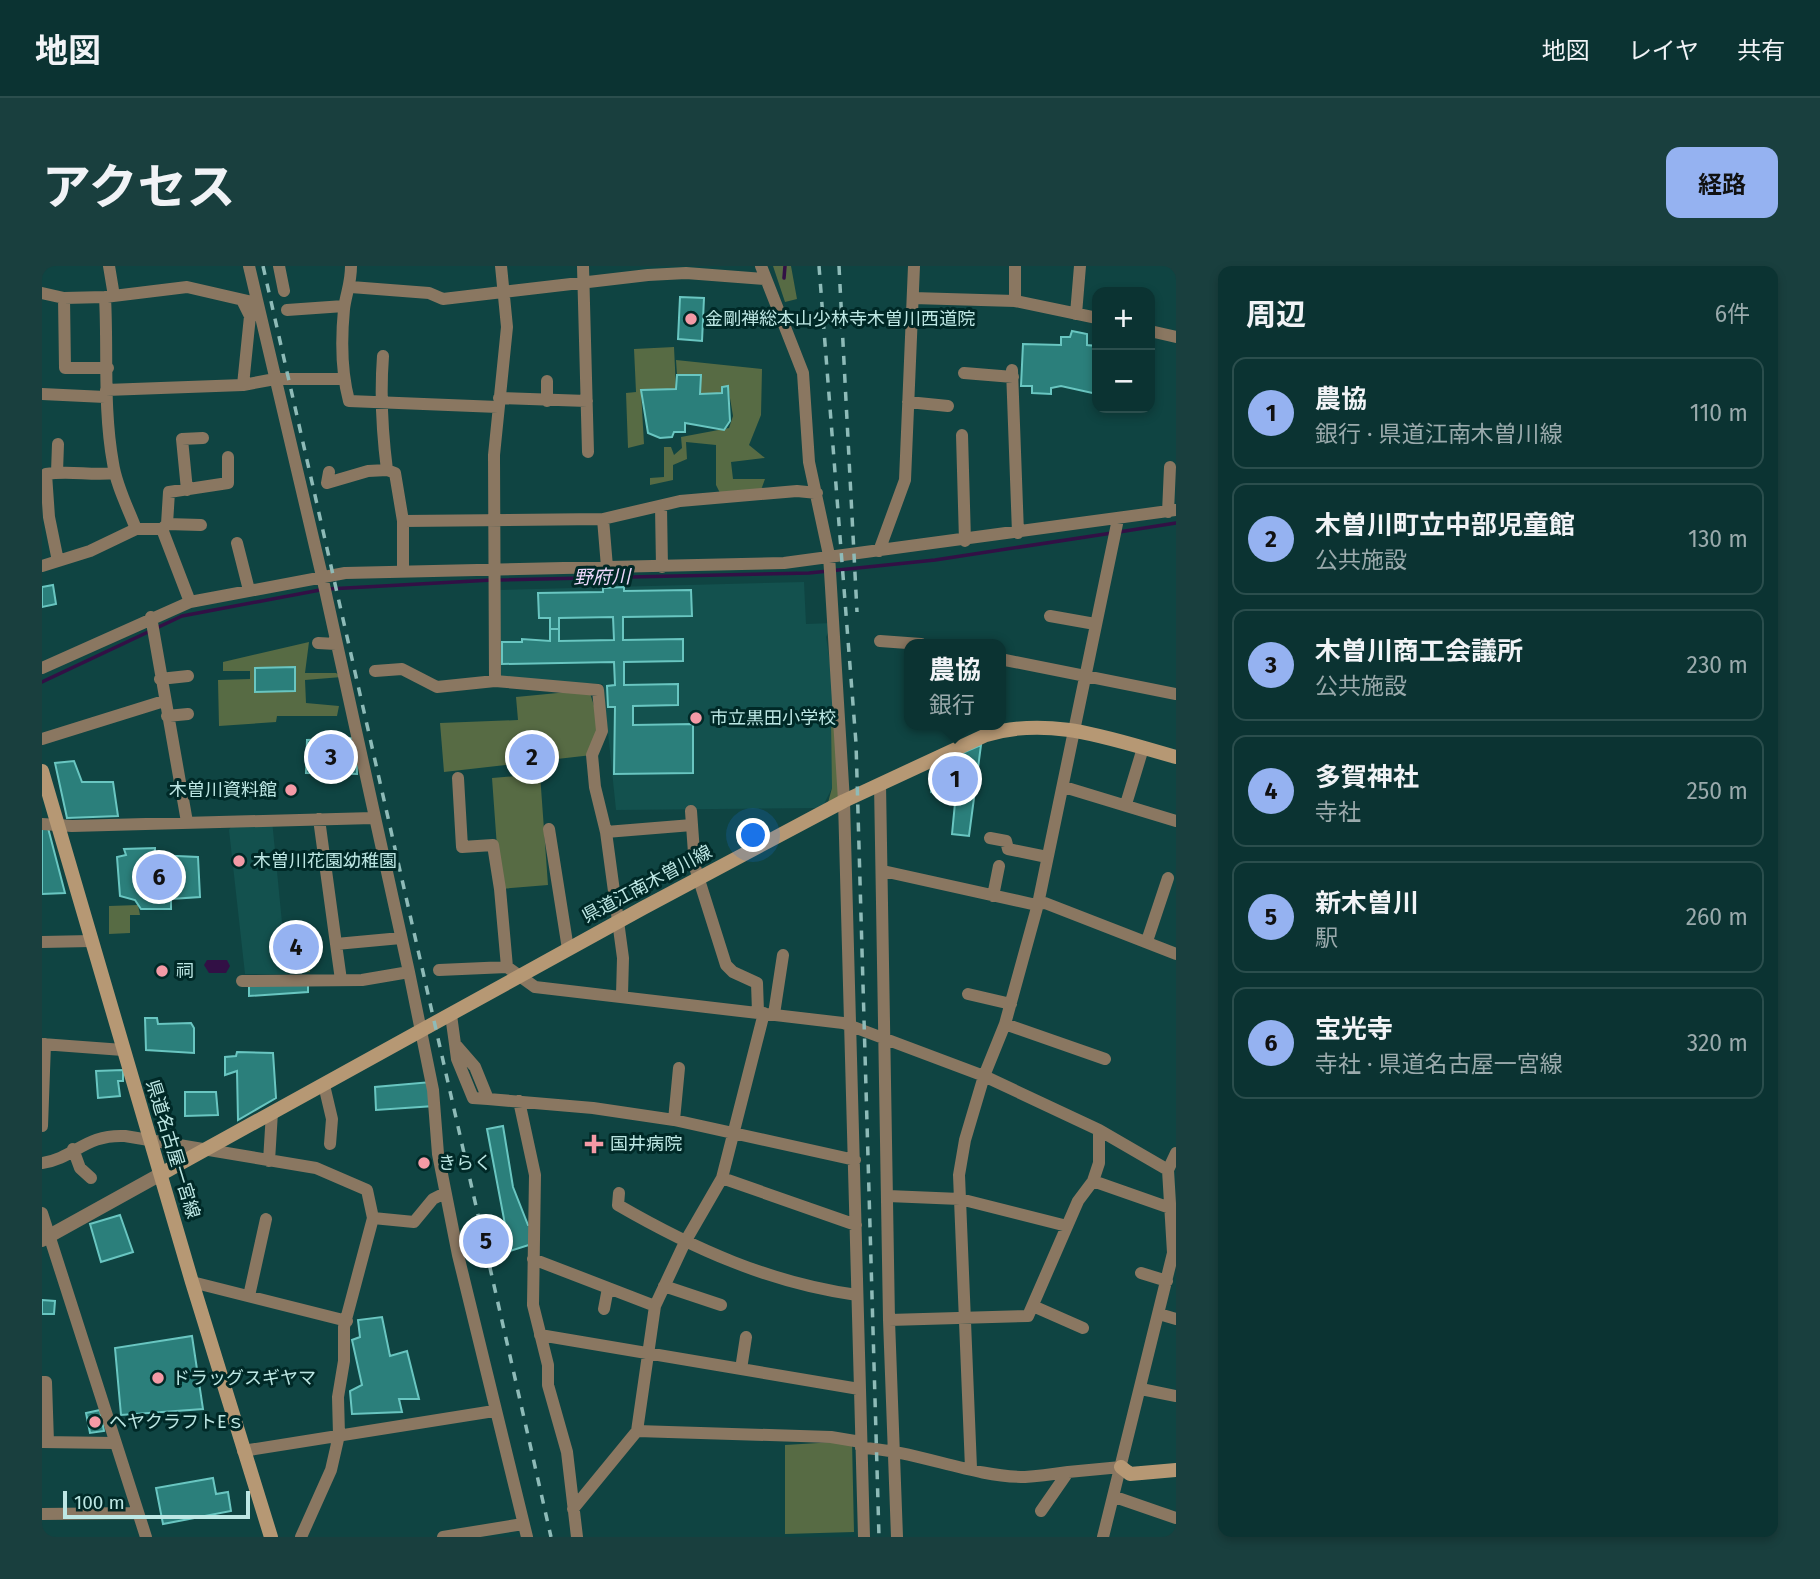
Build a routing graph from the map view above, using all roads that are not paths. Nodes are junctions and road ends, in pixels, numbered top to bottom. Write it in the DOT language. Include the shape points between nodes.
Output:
graph roads {
  1 [pos="109,266"];
  2 [pos="249,266"];
  3 [pos="279,266"];
  4 [pos="351,266"];
  5 [pos="501,266"];
  6 [pos="583,266"];
  7 [pos="761,266"];
  8 [pos="914,266"];
  9 [pos="1015,266"];
  10 [pos="1080,266"];
  11 [pos="765,279"];
  12 [pos="584,284"];
  13 [pos="351,287"];
  14 [pos="284,291"];
  15 [pos="42,293"];
  16 [pos="503,294"];
  17 [pos="110,297"];
  18 [pos="64,298"];
  19 [pos="913,298"];
  20 [pos="1015,301"];
  21 [pos="249,302"];
  22 [pos="344,306"];
  23 [pos="288,310"];
  24 [pos="1076,314"];
  25 [pos="1092,317"];
  26 [pos="1155,332"];
  27 [pos="1176,337"];
  28 [pos="383,356"];
  29 [pos="108,368"];
  30 [pos="964,373"];
  31 [pos="275,379"];
  32 [pos="343,379"];
  33 [pos="547,381"];
  34 [pos="243,385"];
  35 [pos="106,393"];
  36 [pos="42,394"];
  37 [pos="547,401"];
  38 [pos="587,401"];
  39 [pos="908,402"];
  40 [pos="380,403"];
  41 [pos="499,403"];
  42 [pos="948,406"];
  43 [pos="962,435"];
  44 [pos="203,438"];
  45 [pos="58,444"];
  46 [pos="588,452"];
  47 [pos="228,457"];
  48 [pos="1170,467"];
  49 [pos="387,470"];
  50 [pos="57,472"];
  51 [pos="328,472"];
  52 [pos="115,473"];
  53 [pos="187,490"];
  54 [pos="817,493"];
  55 [pos="661,506"];
  56 [pos="1172,511"];
  57 [pos="493,517"];
  58 [pos="603,519"];
  59 [pos="403,521"];
  60 [pos="1118,521"];
  61 [pos="201,525"];
  62 [pos="165,527"];
  63 [pos="136,529"];
  64 [pos="1018,533"];
  65 [pos="965,541"];
  66 [pos="237,543"];
  67 [pos="879,551"];
  68 [pos="830,558"];
  69 [pos="58,561"];
  70 [pos="42,566"];
  71 [pos="607,567"];
  72 [pos="662,567"];
  73 [pos="403,571"];
  74 [pos="494,573"];
  75 [pos="323,578"];
  76 [pos="249,590"];
  77 [pos="190,602"];
  78 [pos="1050,615"];
  79 [pos="151,619"];
  80 [pos="1095,624"];
  81 [pos="880,641"];
  82 [pos="318,643"];
  83 [pos="904,643"];
  84 [pos="336,644"];
  85 [pos="1006,660"];
  86 [pos="42,668"];
  87 [pos="375,671"];
  88 [pos="188,676"];
  89 [pos="1083,676"];
  90 [pos="160,679"];
  91 [pos="495,681"];
  92 [pos="1176,694"];
  93 [pos="164,701"];
  94 [pos="188,714"];
  95 [pos="167,716"];
  96 [pos="1006,729"];
  97 [pos="1004,730"];
  98 [pos="1074,730"];
  99 [pos="42,739"];
  100 [pos="1143,748"];
  101 [pos="1176,757"];
  102 [pos="42,771"];
  103 [pos="458,778"];
  104 [pos="880,784"];
  105 [pos="1064,787"];
  106 [pos="844,801"];
  107 [pos="1126,804"];
  108 [pos="691,811"];
  109 [pos="373,818"];
  110 [pos="319,819"];
  111 [pos="1176,821"];
  112 [pos="187,822"];
  113 [pos="49,824"];
  114 [pos="692,825"];
  115 [pos="549,829"];
  116 [pos="606,832"];
  117 [pos="990,838"];
  118 [pos="1047,857"];
  119 [pos="999,866"];
  120 [pos="883,871"];
  121 [pos="699,878"];
  122 [pos="1168,878"];
  123 [pos="993,896"];
  124 [pos="1038,904"];
  125 [pos="618,921"];
  126 [pos="401,938"];
  127 [pos="1147,941"];
  128 [pos="42,942"];
  129 [pos="91,942"];
  130 [pos="336,944"];
  131 [pos="568,949"];
  132 [pos="1176,954"];
  133 [pos="783,955"];
  134 [pos="507,967"];
  135 [pos="439,970"];
  136 [pos="409,972"];
  137 [pos="521,976"];
  138 [pos="341,980"];
  139 [pos="243,981"];
  140 [pos="968,994"];
  141 [pos="622,995"];
  142 [pos="1011,1004"];
  143 [pos="765,1013"];
  144 [pos="451,1015"];
  145 [pos="1005,1024"];
  146 [pos="849,1026"];
  147 [pos="421,1032"];
  148 [pos="887,1038"];
  149 [pos="43,1044"];
  150 [pos="123,1050"];
  151 [pos="1105,1059"];
  152 [pos="679,1068"];
  153 [pos="984,1076"];
  154 [pos="324,1085"];
  155 [pos="519,1101"];
  156 [pos="272,1112"];
  157 [pos="674,1120"];
  158 [pos="42,1126"];
  159 [pos="1100,1130"];
  160 [pos="733,1135"];
  161 [pos="150,1142"];
  162 [pos="330,1144"];
  163 [pos="73,1149"];
  164 [pos="203,1150"];
  165 [pos="1176,1153"];
  166 [pos="855,1160"];
  167 [pos="269,1161"];
  168 [pos="42,1163"];
  169 [pos="1171,1168"];
  170 [pos="161,1174"];
  171 [pos="91,1178"];
  172 [pos="722,1178"];
  173 [pos="1093,1181"];
  174 [pos="446,1193"];
  175 [pos="620,1193"];
  176 [pos="888,1196"];
  177 [pos="960,1199"];
  178 [pos="1173,1208"];
  179 [pos="42,1213"];
  180 [pos="373,1218"];
  181 [pos="266,1219"];
  182 [pos="856,1225"];
  183 [pos="1067,1226"];
  184 [pos="45,1239"];
  185 [pos="685,1242"];
  186 [pos="533,1259"];
  187 [pos="1141,1273"];
  188 [pos="1167,1281"];
  189 [pos="191,1282"];
  190 [pos="664,1286"];
  191 [pos="608,1288"];
  192 [pos="858,1295"];
  193 [pos="249,1296"];
  194 [pos="721,1304"];
  195 [pos="655,1306"];
  196 [pos="1033,1306"];
  197 [pos="604,1309"];
  198 [pos="1159,1314"];
  199 [pos="965,1316"];
  200 [pos="1176,1319"];
  201 [pos="890,1320"];
  202 [pos="347,1321"];
  203 [pos="1083,1328"];
  204 [pos="540,1335"];
  205 [pos="747,1337"];
  206 [pos="646,1350"];
  207 [pos="741,1369"];
  208 [pos="42,1382"];
  209 [pos="859,1389"];
  210 [pos="1141,1389"];
  211 [pos="1176,1396"];
  212 [pos="494,1411"];
  213 [pos="637,1431"];
  214 [pos="339,1435"];
  215 [pos="45,1442"];
  216 [pos="114,1443"];
  217 [pos="861,1445"];
  218 [pos="894,1450"];
  219 [pos="243,1451"];
  220 [pos="1121,1467"];
  221 [pos="971,1468"];
  222 [pos="1176,1470"];
  223 [pos="1068,1472"];
  224 [pos="1115,1497"];
  225 [pos="573,1508"];
  226 [pos="1041,1511"];
  227 [pos="138,1513"];
  228 [pos="42,1514"];
  229 [pos="1176,1518"];
  230 [pos="525,1531"];
  231 [pos="146,1537"];
  232 [pos="271,1537"];
  233 [pos="301,1537"];
  234 [pos="443,1537"];
  235 [pos="577,1537"];
  236 [pos="864,1537"];
  237 [pos="897,1537"];
  238 [pos="1103,1537"];
  1 -- 17 [label="street"];
  2 -- 21 [label="street"];
  3 -- 14 [label="street"];
  4 -- 13 [label="street"];
  5 -- 16 [label="street"];
  6 -- 12 [label="street"];
  7 -- 11 [label="street"];
  8 -- 19 [label="street"];
  9 -- 20 [label="street"];
  10 -- 24 [label="street"];
  11 -- 12 [label="street" via="686,273"];
  11 -- 54 [label="street" via="803,373 809,462"];
  12 -- 16 [label="street"];
  12 -- 38 [label="street"];
  13 -- 16 [label="street" via="429,293 443,299"];
  13 -- 22 [label="street"];
  15 -- 18 [label="street"];
  16 -- 41 [label="street" via="507,327"];
  17 -- 18 [label="street"];
  17 -- 21 [label="street" via="187,287"];
  17 -- 29 [label="street"];
  18 -- 29 [label="street" via="65,368"];
  19 -- 20 [label="street"];
  19 -- 39 [label="street"];
  20 -- 24 [label="street"];
  21 -- 31 [label="street"];
  21 -- 34 [label="street"];
  22 -- 23 [label="street"];
  22 -- 32 [label="street"];
  24 -- 25 [label="street"];
  26 -- 27 [label="street"];
  28 -- 40 [label="street"];
  29 -- 35 [label="street"];
  30 -- 64 [label="street" via="1012,373"];
  31 -- 32 [label="street"];
  31 -- 34 [label="street"];
  31 -- 75 [label="street"];
  32 -- 40 [label="street" via="349,401"];
  33 -- 37 [label="street"];
  34 -- 35 [label="street"];
  35 -- 36 [label="street"];
  35 -- 52 [label="street"];
  37 -- 38 [label="street"];
  37 -- 41 [label="street"];
  38 -- 46 [label="street"];
  39 -- 42 [label="street"];
  39 -- 67 [label="street" via="905,480"];
  40 -- 41 [label="street"];
  40 -- 49 [label="street"];
  41 -- 57 [label="street"];
  43 -- 65 [label="street"];
  44 -- 53 [label="street" via="182,439"];
  45 -- 50 [label="street"];
  47 -- 53 [label="street" via="228,483"];
  48 -- 56 [label="street"];
  49 -- 51 [label="street" via="327,483"];
  49 -- 59 [label="street" via="395,473"];
  50 -- 52 [label="street"];
  50 -- 69 [label="street" via="46,474"];
  52 -- 63 [label="street"];
  53 -- 62 [label="street" via="169,492"];
  54 -- 55 [label="street" via="797,491"];
  54 -- 68 [label="street"];
  55 -- 58 [label="street"];
  55 -- 72 [label="street"];
  56 -- 60 [label="street"];
  57 -- 58 [label="street"];
  57 -- 59 [label="street"];
  57 -- 74 [label="street"];
  58 -- 71 [label="street"];
  59 -- 73 [label="street"];
  60 -- 64 [label="street"];
  60 -- 80 [label="street"];
  61 -- 62 [label="street"];
  62 -- 63 [label="street"];
  62 -- 77 [label="street"];
  63 -- 69 [label="street"];
  64 -- 65 [label="street"];
  65 -- 67 [label="street"];
  66 -- 76 [label="street"];
  67 -- 68 [label="street"];
  68 -- 72 [label="street"];
  68 -- 106 [label="street"];
  69 -- 70 [label="street"];
  71 -- 72 [label="street"];
  71 -- 74 [label="street"];
  73 -- 74 [label="street"];
  73 -- 75 [label="street"];
  74 -- 91 [label="street"];
  75 -- 76 [label="street"];
  75 -- 84 [label="street"];
  76 -- 77 [label="street"];
  77 -- 79 [label="street"];
  78 -- 80 [label="street"];
  79 -- 86 [label="street"];
  79 -- 90 [label="street"];
  80 -- 89 [label="street"];
  81 -- 83 [label="street"];
  82 -- 84 [label="street"];
  84 -- 109 [label="street"];
  85 -- 89 [label="street"];
  87 -- 91 [label="street" via="402,669 438,687"];
  88 -- 90 [label="street"];
  89 -- 92 [label="street"];
  89 -- 98 [label="street"];
  90 -- 93 [label="street"];
  91 -- 116 [label="street" via="598,690 602,731 592,755"];
  93 -- 95 [label="street"];
  93 -- 99 [label="street"];
  94 -- 95 [label="street"];
  95 -- 112 [label="street"];
  96 -- 98 [label="main road, 県道江南木曽川線" via="1054,726"];
  97 -- 104 [label="main road, 県道江南木曽川線" via="948,750"];
  98 -- 100 [label="main road, 県道江南木曽川線"];
  98 -- 105 [label="street"];
  100 -- 101 [label="main road, 県道江南木曽川線"];
  100 -- 107 [label="street"];
  102 -- 113 [label="main road, 県道名古屋一宮線"];
  103 -- 134 [label="street" via="462,847 493,845"];
  104 -- 106 [label="main road, 県道江南木曽川線"];
  104 -- 120 [label="street"];
  105 -- 107 [label="street"];
  105 -- 118 [label="street"];
  106 -- 121 [label="main road, 県道江南木曽川線"];
  106 -- 146 [label="street"];
  107 -- 111 [label="street"];
  108 -- 114 [label="street"];
  109 -- 110 [label="street"];
  109 -- 126 [label="street"];
  110 -- 112 [label="street"];
  110 -- 130 [label="street"];
  112 -- 113 [label="street"];
  113 -- 129 [label="main road, 県道名古屋一宮線"];
  114 -- 116 [label="street"];
  114 -- 121 [label="street"];
  115 -- 131 [label="street"];
  116 -- 125 [label="street"];
  117 -- 118 [label="street" via="1006,841 1008,849"];
  118 -- 124 [label="street"];
  119 -- 123 [label="street"];
  120 -- 123 [label="street"];
  120 -- 148 [label="street"];
  121 -- 125 [label="main road, 県道江南木曽川線"];
  121 -- 143 [label="street" via="726,965 757,983"];
  122 -- 127 [label="street"];
  123 -- 124 [label="street"];
  124 -- 127 [label="street"];
  124 -- 142 [label="street"];
  125 -- 131 [label="main road, 県道江南木曽川線"];
  125 -- 141 [label="street"];
  126 -- 130 [label="street"];
  126 -- 136 [label="street"];
  127 -- 132 [label="street"];
  128 -- 129 [label="street"];
  129 -- 150 [label="main road, 県道名古屋一宮線"];
  130 -- 138 [label="street"];
  131 -- 137 [label="main road, 県道江南木曽川線"];
  133 -- 143 [label="street"];
  134 -- 135 [label="street"];
  134 -- 137 [label="street"];
  136 -- 138 [label="street"];
  136 -- 147 [label="street"];
  137 -- 141 [label="street" via="535,987"];
  137 -- 144 [label="main road, 県道江南木曽川線"];
  138 -- 139 [label="street"];
  140 -- 142 [label="street"];
  141 -- 143 [label="street"];
  142 -- 145 [label="street"];
  143 -- 146 [label="street"];
  143 -- 160 [label="street"];
  144 -- 147 [label="main road, 県道江南木曽川線"];
  144 -- 155 [label="street" via="455,1044 488,1099"];
  145 -- 151 [label="street"];
  145 -- 153 [label="street"];
  146 -- 148 [label="street"];
  146 -- 166 [label="street"];
  147 -- 154 [label="main road, 県道江南木曽川線"];
  147 -- 174 [label="street"];
  148 -- 153 [label="street"];
  148 -- 176 [label="street"];
  149 -- 150 [label="street"];
  149 -- 158 [label="street"];
  150 -- 161 [label="main road, 県道名古屋一宮線"];
  152 -- 157 [label="street"];
  153 -- 159 [label="street"];
  153 -- 177 [label="street" via="965,1140"];
  154 -- 156 [label="main road, 県道江南木曽川線"];
  154 -- 162 [label="street" via="332,1119"];
  155 -- 157 [label="street"];
  155 -- 186 [label="street" via="535,1175"];
  156 -- 164 [label="main road, 県道江南木曽川線"];
  156 -- 167 [label="street"];
  157 -- 160 [label="street"];
  159 -- 169 [label="street"];
  159 -- 173 [label="street"];
  160 -- 166 [label="street"];
  160 -- 172 [label="street"];
  161 -- 163 [label="street" via="110,1136"];
  161 -- 164 [label="street"];
  161 -- 170 [label="main road, 県道名古屋一宮線"];
  163 -- 168 [label="street" via="64,1157"];
  163 -- 171 [label="street" via="80,1168"];
  164 -- 167 [label="street"];
  164 -- 170 [label="main road, 県道江南木曽川線"];
  165 -- 169 [label="street"];
  166 -- 182 [label="street"];
  167 -- 180 [label="street" via="316,1168 367,1190"];
  169 -- 178 [label="street"];
  170 -- 184 [label="street"];
  170 -- 189 [label="main road, 県道名古屋一宮線"];
  172 -- 182 [label="street"];
  172 -- 185 [label="street"];
  173 -- 178 [label="street"];
  173 -- 183 [label="street"];
  174 -- 180 [label="street" via="433,1199 414,1222"];
  174 -- 212 [label="street"];
  175 -- 185 [label="street" via="618,1205"];
  176 -- 177 [label="street"];
  176 -- 201 [label="street"];
  177 -- 183 [label="street"];
  177 -- 199 [label="street"];
  178 -- 188 [label="street"];
  179 -- 184 [label="street"];
  180 -- 202 [label="street"];
  181 -- 193 [label="street"];
  182 -- 192 [label="street"];
  183 -- 196 [label="street"];
  184 -- 216 [label="street"];
  185 -- 190 [label="street"];
  185 -- 192 [label="street" via="810,1289"];
  186 -- 191 [label="street"];
  186 -- 204 [label="street" via="533,1305"];
  187 -- 188 [label="street"];
  188 -- 198 [label="street"];
  189 -- 193 [label="street"];
  189 -- 219 [label="main road, 県道名古屋一宮線"];
  190 -- 194 [label="street"];
  190 -- 195 [label="street"];
  191 -- 195 [label="street"];
  191 -- 197 [label="street"];
  192 -- 209 [label="street"];
  193 -- 202 [label="street"];
  195 -- 206 [label="street"];
  196 -- 199 [label="street" via="1028,1316"];
  196 -- 203 [label="street"];
  198 -- 200 [label="street"];
  198 -- 210 [label="street"];
  199 -- 201 [label="street"];
  199 -- 221 [label="street"];
  201 -- 218 [label="street"];
  202 -- 214 [label="street" via="338,1397"];
  204 -- 206 [label="street"];
  204 -- 225 [label="street" via="567,1452"];
  205 -- 207 [label="street"];
  206 -- 207 [label="street"];
  206 -- 213 [label="street"];
  207 -- 209 [label="street"];
  208 -- 215 [label="street" via="46,1382"];
  209 -- 217 [label="street"];
  210 -- 211 [label="street"];
  210 -- 220 [label="street"];
  212 -- 214 [label="street"];
  212 -- 230 [label="street"];
  213 -- 217 [label="street" via="831,1437"];
  213 -- 225 [label="street"];
  214 -- 219 [label="street"];
  214 -- 233 [label="street" via="331,1470"];
  215 -- 216 [label="street"];
  216 -- 227 [label="street"];
  217 -- 218 [label="street"];
  217 -- 236 [label="street"];
  218 -- 221 [label="street"];
  218 -- 237 [label="street"];
  219 -- 232 [label="main road, 県道名古屋一宮線"];
  220 -- 222 [label="main road" via="1130,1474"];
  220 -- 223 [label="street"];
  220 -- 224 [label="street"];
  221 -- 223 [label="street" via="1023,1477"];
  223 -- 226 [label="street"];
  224 -- 229 [label="street"];
  224 -- 238 [label="street"];
  225 -- 235 [label="street"];
  227 -- 228 [label="street"];
  227 -- 231 [label="street"];
  230 -- 234 [label="street"];
}
